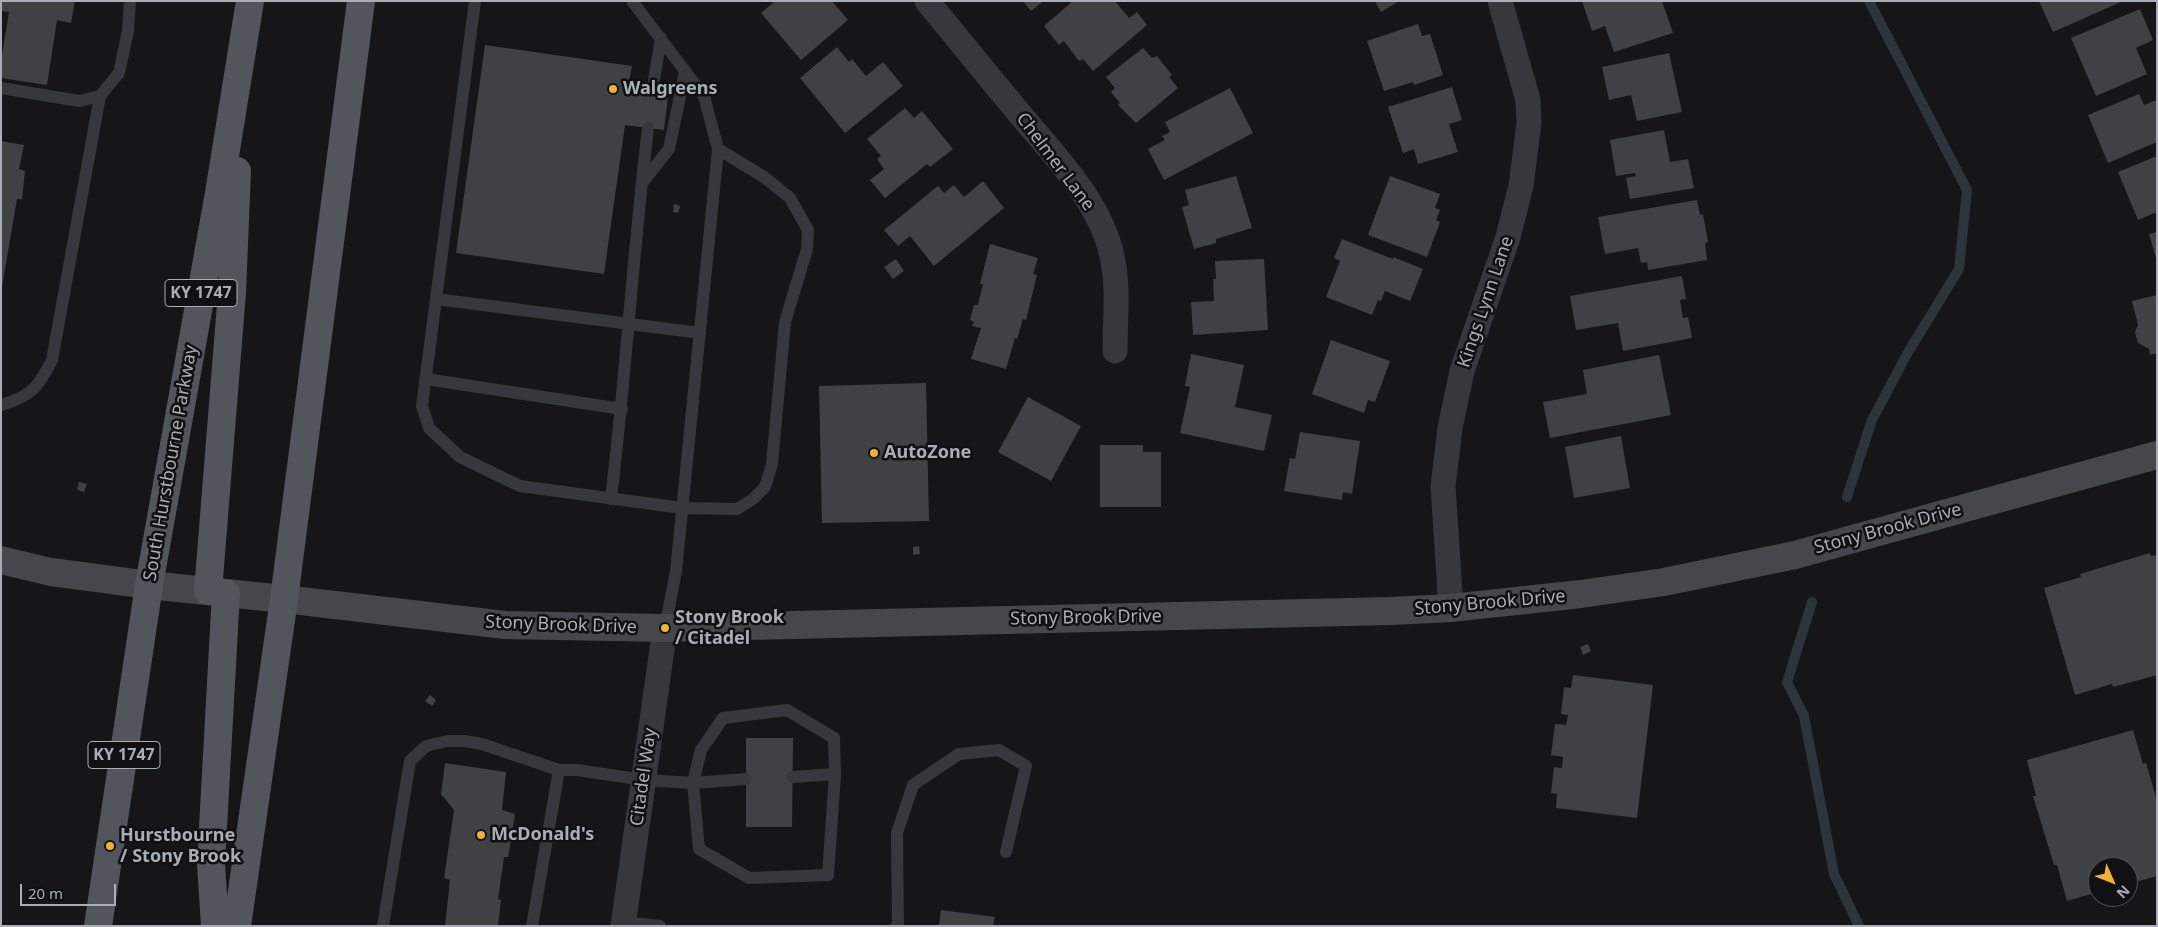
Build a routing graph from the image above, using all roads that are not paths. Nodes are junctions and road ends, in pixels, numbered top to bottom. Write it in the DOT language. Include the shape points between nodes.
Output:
graph roads {
  1 [pos="130,1"];
  2 [pos="250,1"];
  3 [pos="361,1"];
  4 [pos="475,1"];
  5 [pos="632,1"];
  6 [pos="927,1"];
  7 [pos="1500,1"];
  8 [pos="661,38"];
  9 [pos="242,54"];
  10 [pos="685,72"];
  11 [pos="653,86"];
  12 [pos="1,88"];
  13 [pos="100,96"];
  14 [pos="648,128"];
  15 [pos="718,149"];
  16 [pos="642,183"];
  17 [pos="436,299"];
  18 [pos="629,324"];
  19 [pos="700,333"];
  20 [pos="1115,351"];
  21 [pos="426,379"];
  22 [pos="1,406"];
  23 [pos="622,409"];
  24 [pos="2157,455"];
  25 [pos="611,498"];
  26 [pos="682,508"];
  27 [pos="1,560"];
  28 [pos="149,585"];
  29 [pos="217,592"];
  30 [pos="284,599"];
  31 [pos="1451,608"];
  32 [pos="665,628"];
  33 [pos="559,770"];
  34 [pos="835,774"];
  35 [pos="792,777"];
  36 [pos="746,779"];
  37 [pos="644,780"];
  38 [pos="693,783"];
  39 [pos="1006,852"];
  40 [pos="623,924"];
  41 [pos="98,926"];
  42 [pos="215,926"];
  43 [pos="237,926"];
  44 [pos="383,926"];
  45 [pos="532,926"];
  46 [pos="660,926"];
  47 [pos="896,926"];
  1 -- 13 [label="lane" via="128,31 119,73"];
  2 -- 9 [label="main road, South Hurstbourne Parkway / KY 1747"];
  3 -- 30 [label="main road"];
  4 -- 17 [label="lane"];
  5 -- 8 [label="lane"];
  6 -- 20 [label="street, Chelmer Lane" via="1052,153 1083,194 1100,224 1112,255 1116,286"];
  7 -- 31 [label="street, Kings Lynn Lane" via="1528,100 1529,123 1521,186 1508,237 1462,372 1450,428 1443,486"];
  8 -- 10 [label="lane"];
  8 -- 11 [label="lane"];
  9 -- 28 [label="main road, South Hurstbourne Parkway / KY 1747"];
  9 -- 29 [label="main road"];
  10 -- 15 [label="lane" via="704,96"];
  10 -- 16 [label="lane" via="669,149"];
  12 -- 13 [label="lane" via="79,102"];
  13 -- 22 [label="lane" via="52,360 40,383 20,399"];
  14 -- 16 [label="lane"];
  15 -- 19 [label="lane"];
  15 -- 26 [label="lane" via="764,177 790,198 808,230 807,248 785,322 772,464 765,487 754,499 737,509"];
  16 -- 18 [label="lane"];
  17 -- 18 [label="lane"];
  17 -- 21 [label="lane"];
  18 -- 19 [label="lane"];
  18 -- 23 [label="lane"];
  19 -- 26 [label="lane"];
  21 -- 23 [label="lane"];
  21 -- 25 [label="lane" via="422,406 429,428 460,457 520,486"];
  23 -- 25 [label="lane"];
  24 -- 31 [label="street, Stony Brook Drive" via="1795,555 1608,591"];
  25 -- 26 [label="lane"];
  26 -- 32 [label="lane" via="676,571"];
  27 -- 28 [label="street, Stony Brook Drive" via="52,572"];
  28 -- 29 [label="street, Stony Brook Drive"];
  28 -- 41 [label="main road, South Hurstbourne Parkway / KY 1747"];
  29 -- 30 [label="street, Stony Brook Drive"];
  29 -- 42 [label="main road" via="211,863"];
  30 -- 32 [label="street, Stony Brook Drive" via="505,625"];
  30 -- 43 [label="main road"];
  31 -- 32 [label="street, Stony Brook Drive"];
  32 -- 37 [label="street, Citadel Way"];
  33 -- 37 [label="lane"];
  33 -- 44 [label="lane" via="482,744 447,741 426,746 410,761"];
  33 -- 45 [label="lane"];
  34 -- 35 [label="lane"];
  34 -- 38 [label="lane" via="834,738 787,710 723,718 701,750"];
  34 -- 38 [label="lane" via="828,875 749,878 699,849"];
  36 -- 38 [label="lane"];
  37 -- 38 [label="lane"];
  37 -- 40 [label="street, Citadel Way"];
  39 -- 47 [label="lane" via="1026,766 999,750 959,754 913,786 898,833"];
  40 -- 46 [label="lane"];
}
